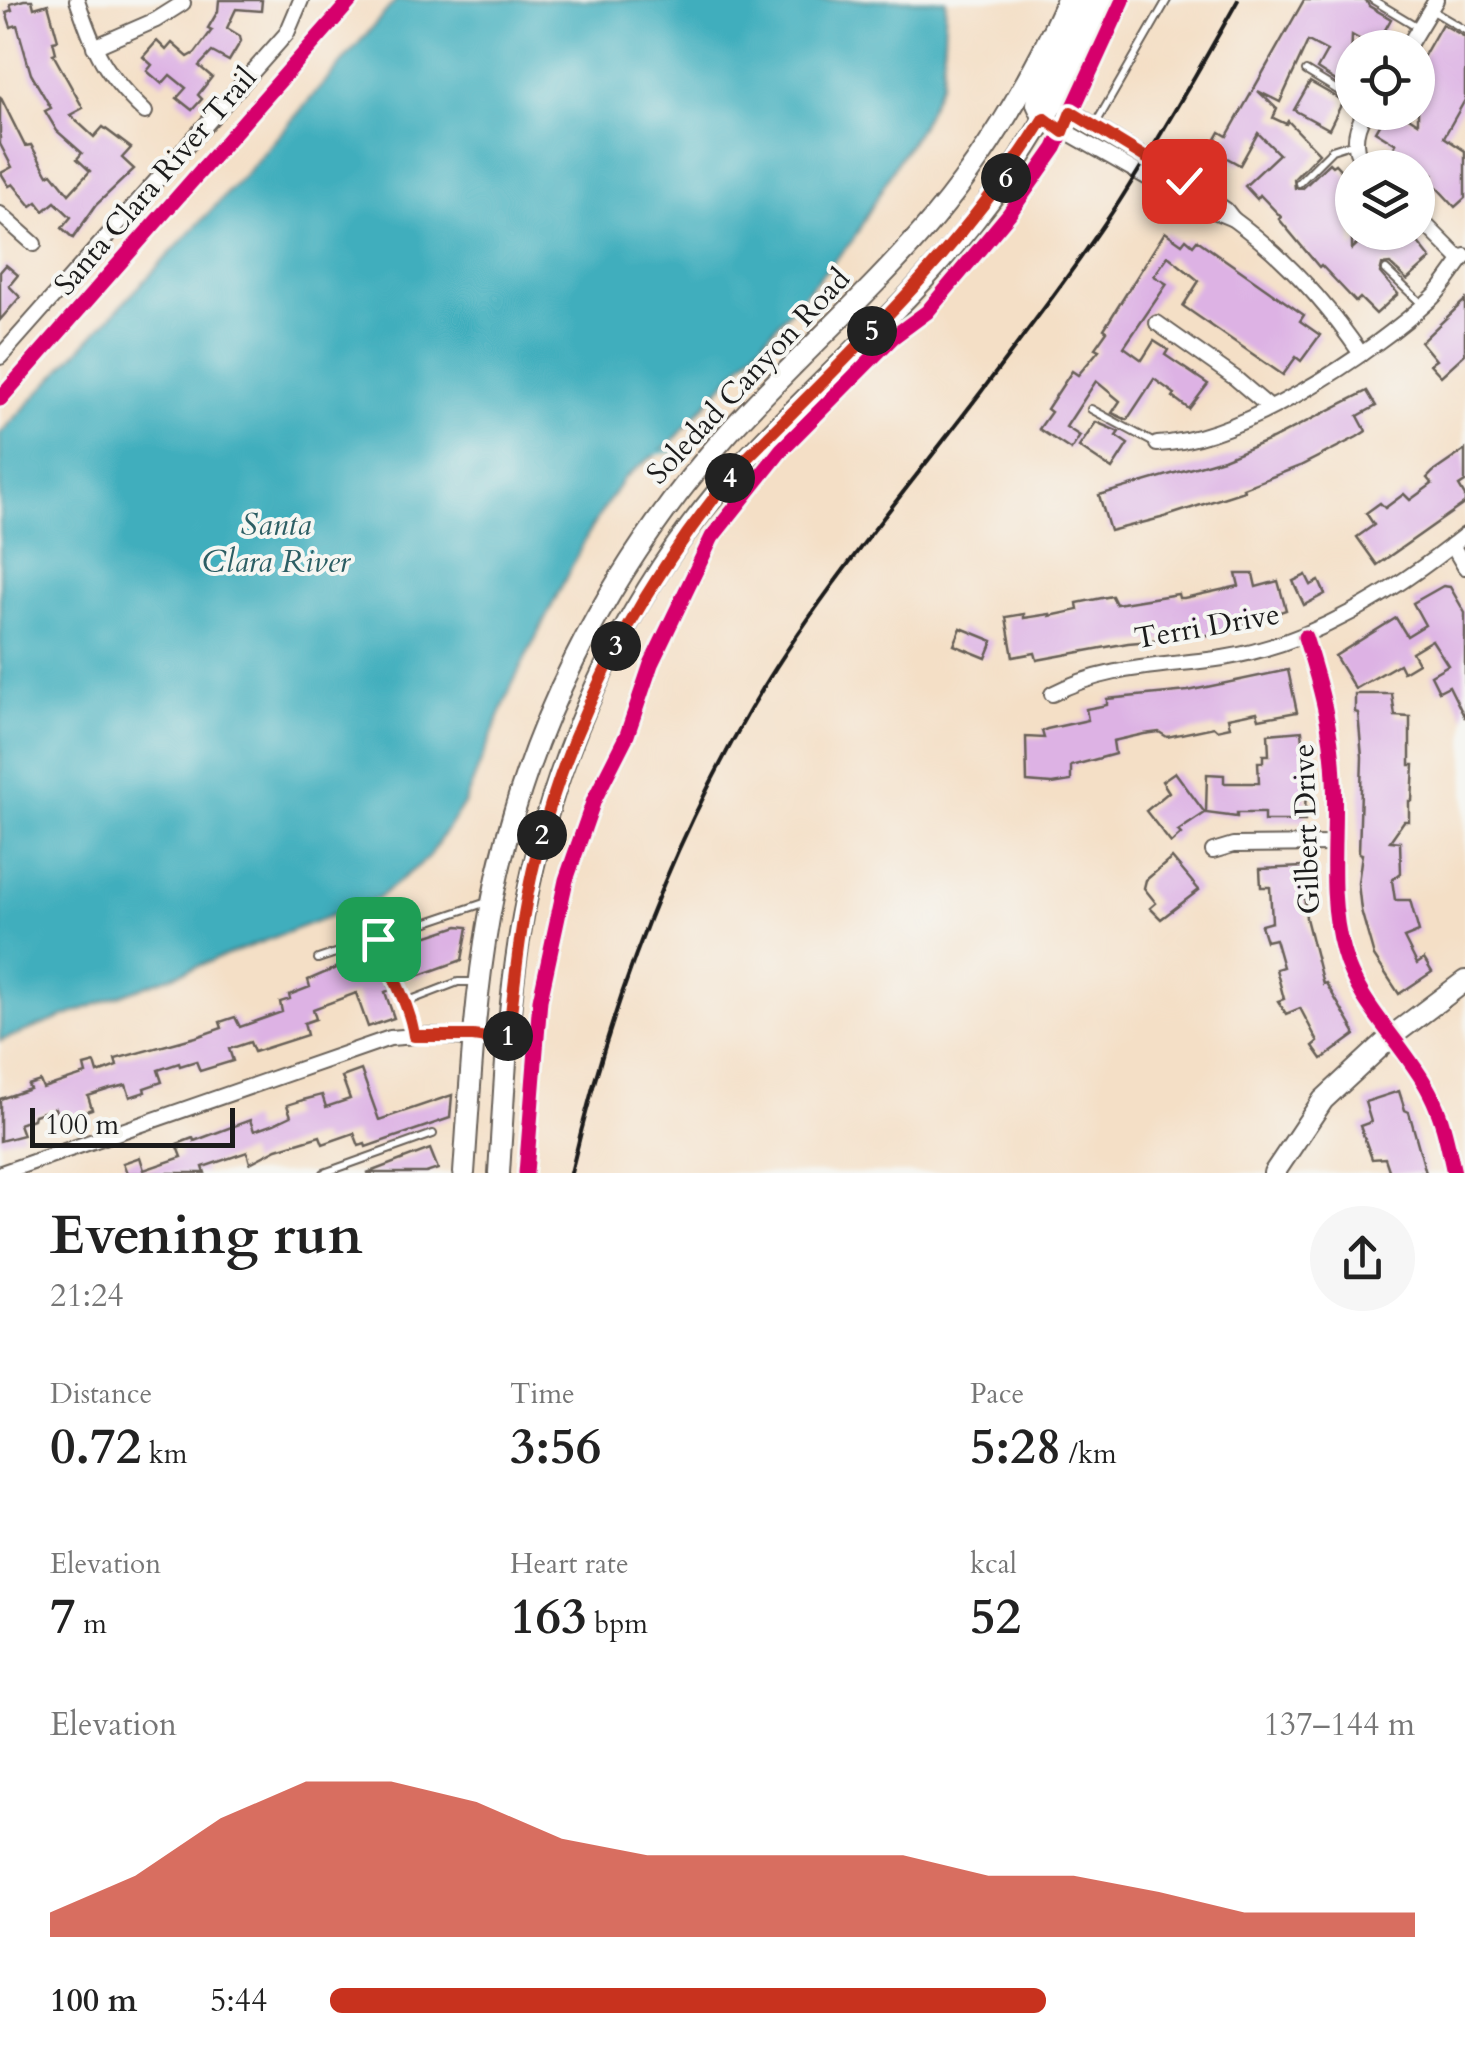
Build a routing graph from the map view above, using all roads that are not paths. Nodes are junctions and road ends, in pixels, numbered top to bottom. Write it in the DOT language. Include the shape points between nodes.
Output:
graph roads {
  1 [pos="78,0"];
  2 [pos="301,0"];
  3 [pos="1068,0"];
  4 [pos="1084,0"];
  5 [pos="1104,0"];
  6 [pos="1167,0"];
  7 [pos="1372,0"];
  8 [pos="183,3"];
  9 [pos="1433,4"];
  10 [pos="1419,28"];
  11 [pos="1465,30"];
  12 [pos="94,48"];
  13 [pos="1306,71"];
  14 [pos="1335,89"];
  15 [pos="1050,110"];
  16 [pos="145,112"];
  17 [pos="1094,126"];
  18 [pos="1357,130"];
  19 [pos="1355,142"];
  20 [pos="1357,150"];
  21 [pos="1300,184"];
  22 [pos="0,214"];
  23 [pos="1233,219"];
  24 [pos="1435,232"];
  25 [pos="34,244"];
  26 [pos="1463,258"];
  27 [pos="1386,270"];
  28 [pos="1423,305"];
  29 [pos="1158,322"];
  30 [pos="1361,354"];
  31 [pos="0,357"];
  32 [pos="1269,407"];
  33 [pos="1090,408"];
  34 [pos="1157,444"];
  35 [pos="1465,535"];
  36 [pos="1452,545"];
  37 [pos="1465,566"];
  38 [pos="1304,637"];
  39 [pos="1052,694"];
  40 [pos="1332,844"];
  41 [pos="1213,851"];
  42 [pos="492,900"];
  43 [pos="378,939"];
  44 [pos="318,959"];
  45 [pos="480,982"];
  46 [pos="1465,982"];
  47 [pos="406,1002"];
  48 [pos="414,1036"];
  49 [pos="473,1036"];
  50 [pos="1392,1036"];
  51 [pos="508,1041"];
  52 [pos="433,1134"];
  53 [pos="1,1173"];
  54 [pos="324,1173"];
  55 [pos="464,1173"];
  56 [pos="498,1173"];
  57 [pos="1274,1173"];
  58 [pos="1454,1173"];
  1 -- 12 [label="street"];
  2 -- 31 [label="street" via="287,33"];
  3 -- 42 [label="main road, Soledad Canyon Road" via="998,130 936,216 732,429 645,537 546,719"];
  4 -- 15 [label="main road" via="1038,96 1038,104"];
  5 -- 15 [label="main road, Soledad Canyon Road"];
  6 -- 17 [label="lane"];
  7 -- 10 [label="lane"];
  8 -- 12 [label="street"];
  9 -- 10 [label="street"];
  9 -- 11 [label="lane"];
  12 -- 16 [label="street" via="113,81"];
  13 -- 14 [label="lane"];
  15 -- 17 [label="street"];
  15 -- 23 [label="street" via="1184,199"];
  15 -- 51 [label="main road, Soledad Canyon Road" via="955,244 724,485 638,607 596,686 548,811 524,913"];
  17 -- 23 [label="street"];
  18 -- 19 [label="street"];
  19 -- 20 [label="street"];
  19 -- 21 [label="lane" via="1332,150"];
  22 -- 25 [label="street"];
  23 -- 30 [label="street" via="1304,280"];
  24 -- 26 [label="street"];
  26 -- 28 [label="street"];
  27 -- 28 [label="lane"];
  28 -- 30 [label="street"];
  29 -- 32 [label="street"];
  30 -- 32 [label="street"];
  32 -- 34 [label="street" via="1182,443"];
  33 -- 34 [label="lane"];
  35 -- 36 [label="street, Terri Drive"];
  36 -- 37 [label="street"];
  36 -- 38 [label="street, Terri Drive"];
  38 -- 39 [label="street, Terri Drive" via="1225,658 1126,668"];
  38 -- 40 [label="street, Gilbert Drive" via="1331,734"];
  40 -- 41 [label="street"];
  40 -- 50 [label="street, Gilbert Drive" via="1344,958"];
  42 -- 43 [label="lane"];
  42 -- 45 [label="main road, Soledad Canyon Road"];
  43 -- 44 [label="lane"];
  43 -- 47 [label="lane"];
  45 -- 47 [label="lane" via="458,982"];
  45 -- 49 [label="main road, Soledad Canyon Road"];
  46 -- 50 [label="main road"];
  47 -- 48 [label="lane"];
  48 -- 49 [label="street"];
  48 -- 53 [label="street" via="390,1038"];
  49 -- 51 [label="street"];
  49 -- 55 [label="main road, Soledad Canyon Road"];
  50 -- 57 [label="main road" via="1323,1100"];
  50 -- 58 [label="street, Gilbert Drive" via="1430,1094"];
  51 -- 56 [label="main road, Soledad Canyon Road"];
  52 -- 54 [label="lane"];
}
